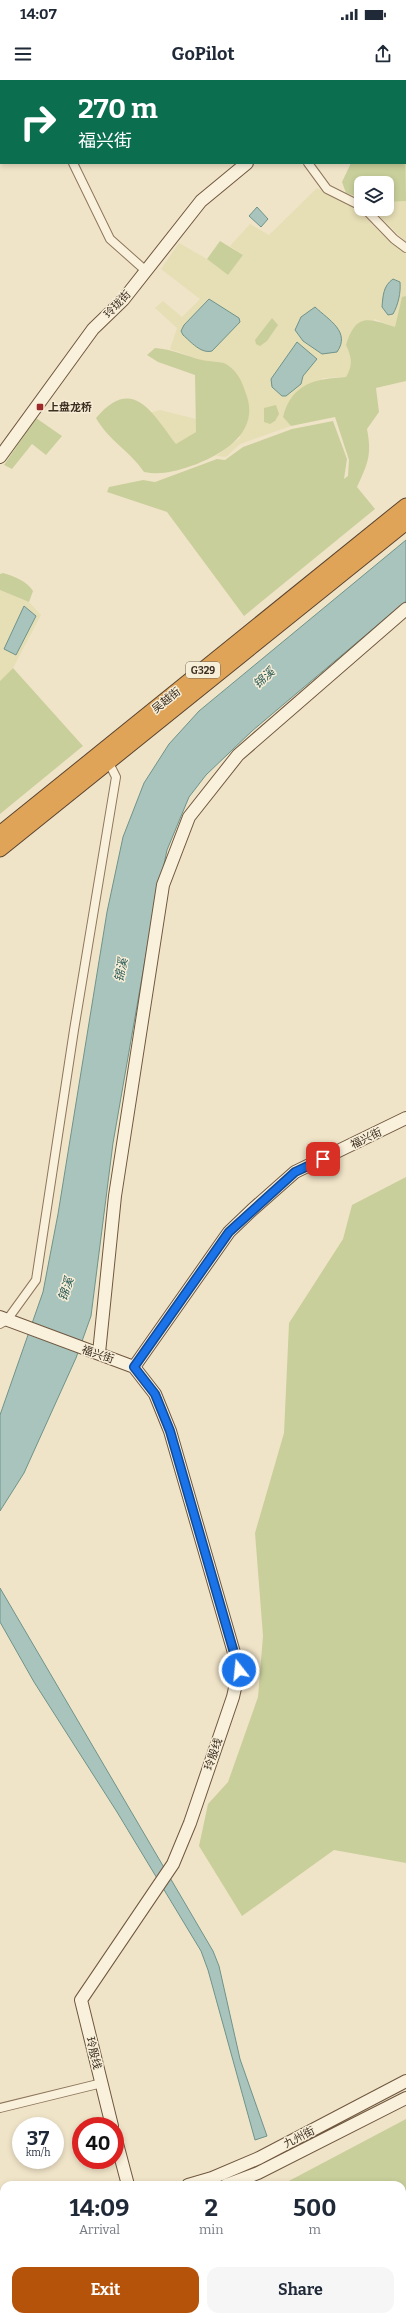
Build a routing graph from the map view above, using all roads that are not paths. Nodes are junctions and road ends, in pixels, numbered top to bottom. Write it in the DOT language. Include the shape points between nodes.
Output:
graph roads {
  1 [pos="73,164"];
  2 [pos="246,164"];
  3 [pos="309,164"];
  4 [pos="354,202"];
  5 [pos="372,216"];
  6 [pos="406,248"];
  7 [pos="146,271"];
  8 [pos="0,457"];
  9 [pos="406,506"];
  10 [pos="406,522"];
  11 [pos="406,609"];
  12 [pos="108,761"];
  13 [pos="0,834"];
  14 [pos="0,849"];
  15 [pos="406,1118"];
  16 [pos="2,1321"];
  17 [pos="99,1354"];
  18 [pos="134,1367"];
  19 [pos="406,2082"];
  20 [pos="102,2083"];
  21 [pos="406,2098"];
  22 [pos="0,2108"];
  23 [pos="110,2117"];
  24 [pos="124,2169"];
  25 [pos="127,2181"];
  26 [pos="202,2181"];
  27 [pos="237,2181"];
  1 -- 7 [label="street" via="110,239"];
  2 -- 7 [label="street, 玲珑街" via="201,201"];
  3 -- 4 [label="street" via="327,189"];
  5 -- 6 [label="street"];
  7 -- 8 [label="street, 玲珑街" via="123,300 93,329"];
  9 -- 13 [label="highway, 吴越街 / G329"];
  10 -- 12 [label="highway, 吴越街 / G329"];
  11 -- 17 [label="street" via="238,754 189,817 163,885 115,1196"];
  12 -- 14 [label="highway, 吴越街 / G329"];
  12 -- 16 [label="street" via="116,777 36,1280"];
  15 -- 18 [label="street, 福兴街" via="295,1172 252,1210 229,1232"];
  16 -- 17 [label="street, 福兴街"];
  17 -- 18 [label="street, 福兴街"];
  18 -- 20 [label="street, 玲殷线" via="155,1394 170,1431 239,1670 233,1698 190,1823 173,1864 156,1885 80,2000"];
  19 -- 26 [label="street, 九州街" via="259,2158"];
  20 -- 22 [label="street"];
  20 -- 23 [label="street, 玲殷线"];
  21 -- 27 [label="street, 九州街" via="258,2173"];
  24 -- 25 [label="street"];
}
